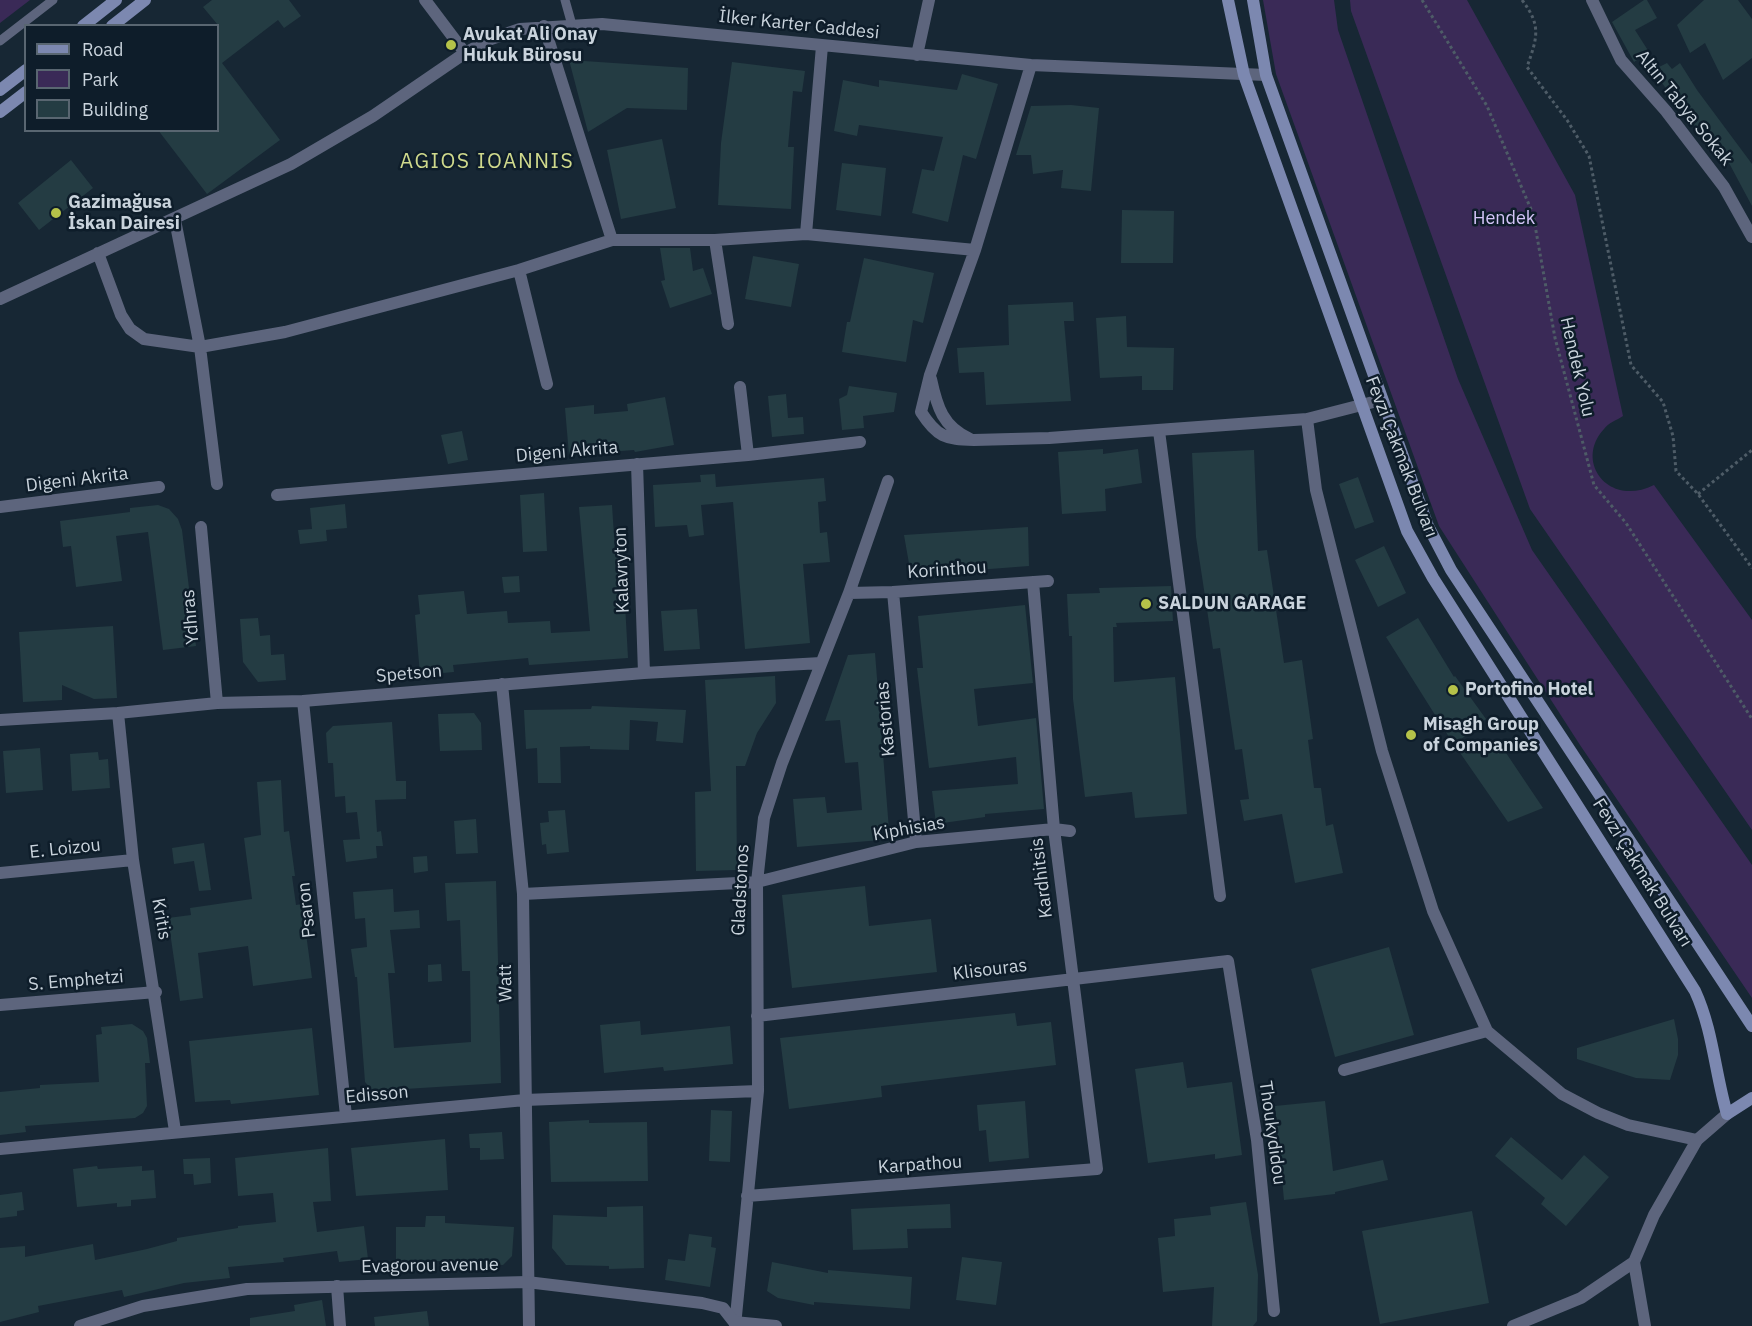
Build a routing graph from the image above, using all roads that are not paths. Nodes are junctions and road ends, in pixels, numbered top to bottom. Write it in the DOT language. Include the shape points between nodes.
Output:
graph roads {
  1 [pos="53,0"];
  2 [pos="116,0"];
  3 [pos="145,0"];
  4 [pos="425,0"];
  5 [pos="565,0"];
  6 [pos="929,0"];
  7 [pos="1228,0"];
  8 [pos="1253,0"];
  9 [pos="1592,0"];
  10 [pos="86,24"];
  11 [pos="115,24"];
  12 [pos="572,25"];
  13 [pos="544,26"];
  14 [pos="0,41"];
  15 [pos="822,46"];
  16 [pos="465,53"];
  17 [pos="917,55"];
  18 [pos="1031,65"];
  19 [pos="24,72"];
  20 [pos="1244,75"];
  21 [pos="1266,75"];
  22 [pos="0,90"];
  23 [pos="24,94"];
  24 [pos="0,112"];
  25 [pos="175,220"];
  26 [pos="806,234"];
  27 [pos="1752,237"];
  28 [pos="612,240"];
  29 [pos="715,240"];
  30 [pos="975,250"];
  31 [pos="98,253"];
  32 [pos="519,270"];
  33 [pos="0,299"];
  34 [pos="728,324"];
  35 [pos="200,347"];
  36 [pos="547,384"];
  37 [pos="740,387"];
  38 [pos="1381,400"];
  39 [pos="1360,404"];
  40 [pos="1307,419"];
  41 [pos="1159,431"];
  42 [pos="860,442"];
  43 [pos="748,455"];
  44 [pos="637,464"];
  45 [pos="888,482"];
  46 [pos="217,484"];
  47 [pos="159,488"];
  48 [pos="277,495"];
  49 [pos="0,507"];
  50 [pos="201,527"];
  51 [pos="1048,581"];
  52 [pos="1033,582"];
  53 [pos="849,592"];
  54 [pos="893,592"];
  55 [pos="821,663"];
  56 [pos="644,673"];
  57 [pos="502,684"];
  58 [pos="303,701"];
  59 [pos="217,703"];
  60 [pos="118,713"];
  61 [pos="0,720"];
  62 [pos="1054,829"];
  63 [pos="1070,831"];
  64 [pos="916,842"];
  65 [pos="133,860"];
  66 [pos="0,873"];
  67 [pos="757,882"];
  68 [pos="523,894"];
  69 [pos="1220,896"];
  70 [pos="1228,962"];
  71 [pos="1072,979"];
  72 [pos="156,992"];
  73 [pos="0,1005"];
  74 [pos="757,1016"];
  75 [pos="1752,1026"];
  76 [pos="1487,1031"];
  77 [pos="1344,1070"];
  78 [pos="758,1091"];
  79 [pos="1752,1098"];
  80 [pos="525,1100"];
  81 [pos="1727,1114"];
  82 [pos="346,1116"];
  83 [pos="175,1131"];
  84 [pos="1697,1140"];
  85 [pos="0,1149"];
  86 [pos="1097,1169"];
  87 [pos="747,1196"];
  88 [pos="1634,1262"];
  89 [pos="527,1282"];
  90 [pos="337,1286"];
  91 [pos="1274,1311"];
  92 [pos="735,1324"];
  93 [pos="80,1326"];
  94 [pos="340,1326"];
  95 [pos="529,1326"];
  96 [pos="776,1326"];
  97 [pos="1514,1326"];
  98 [pos="1645,1326"];
  1 -- 14 [label="lane"];
  2 -- 10 [label="main road"];
  3 -- 11 [label="main road"];
  4 -- 16 [label="street"];
  5 -- 12 [label="lane"];
  6 -- 17 [label="street"];
  7 -- 20 [label="main road, Fevzi Çakmak Bulvarı"];
  8 -- 21 [label="main road, Fevzi Çakmak Bulvarı"];
  9 -- 27 [label="street, Altın Tabya Sokak" via="1621,60 1724,187"];
  12 -- 13 [label="street, İlker Karter Caddesi"];
  12 -- 15 [label="street, İlker Karter Caddesi" via="602,24"];
  13 -- 16 [label="street, İlker Karter Caddesi" via="520,29"];
  13 -- 28 [label="street"];
  15 -- 17 [label="street, İlker Karter Caddesi"];
  15 -- 26 [label="street"];
  16 -- 25 [label="street, İlker Karter Caddesi" via="373,117 291,164"];
  17 -- 18 [label="street, İlker Karter Caddesi"];
  18 -- 20 [label="street, İlker Karter Caddesi"];
  18 -- 30 [label="street"];
  19 -- 22 [label="main road"];
  20 -- 21 [label="street, İlker Karter Caddesi"];
  20 -- 39 [label="main road, Fevzi Çakmak Bulvarı"];
  21 -- 38 [label="main road, Fevzi Çakmak Bulvarı"];
  23 -- 24 [label="main road"];
  25 -- 31 [label="street, İlker Karter Caddesi"];
  25 -- 35 [label="street"];
  26 -- 29 [label="street"];
  26 -- 30 [label="street"];
  28 -- 29 [label="street"];
  28 -- 32 [label="street"];
  29 -- 34 [label="street"];
  30 -- 41 [label="street" via="930,375 921,412 932,428 950,439 974,440"];
  31 -- 33 [label="street, İlker Karter Caddesi"];
  31 -- 35 [label="street" via="130,329 144,339"];
  32 -- 35 [label="street" via="285,332"];
  32 -- 36 [label="street"];
  35 -- 46 [label="street"];
  37 -- 43 [label="street"];
  38 -- 39 [label="street"];
  38 -- 75 [label="main road, Fevzi Çakmak Bulvarı" via="1428,526 1451,570"];
  39 -- 40 [label="street"];
  39 -- 81 [label="main road, Fevzi Çakmak Bulvarı" via="1407,531 1433,578 1695,990 1708,1023"];
  40 -- 41 [label="street"];
  40 -- 76 [label="street" via="1317,490 1382,751 1433,911"];
  41 -- 69 [label="street"];
  42 -- 43 [label="street, Digeni Akrita"];
  43 -- 44 [label="street, Digeni Akrita"];
  44 -- 48 [label="street, Digeni Akrita"];
  44 -- 56 [label="street, Kalavryton"];
  45 -- 53 [label="street, Gladstonos"];
  47 -- 49 [label="street, Digeni Akrita"];
  50 -- 59 [label="street, Ydhras"];
  51 -- 52 [label="street, Korinthou"];
  52 -- 54 [label="street, Korinthou"];
  52 -- 62 [label="street, Kardhitsis"];
  53 -- 54 [label="street, Korinthou"];
  53 -- 55 [label="street, Gladstonos"];
  54 -- 64 [label="street, Kastorias"];
  55 -- 56 [label="street, Spetson"];
  55 -- 67 [label="street, Gladstonos" via="764,818"];
  56 -- 57 [label="street, Spetson"];
  57 -- 58 [label="street, Spetson"];
  57 -- 68 [label="street, Watt"];
  58 -- 59 [label="street, Spetson"];
  58 -- 82 [label="street, Psaron"];
  59 -- 60 [label="street, Spetson"];
  60 -- 61 [label="street, Spetson"];
  60 -- 65 [label="street, Kritis"];
  62 -- 63 [label="street, Kiphisias"];
  62 -- 64 [label="street, Kiphisias"];
  62 -- 71 [label="street, Kardhitsis"];
  64 -- 67 [label="street, Kiphisias"];
  65 -- 66 [label="street, E. Loizou"];
  65 -- 72 [label="street, Kritis"];
  67 -- 68 [label="street, Kiphisias"];
  67 -- 74 [label="street, Gladstonos"];
  68 -- 80 [label="street, Watt"];
  70 -- 71 [label="street, Klisouras"];
  70 -- 91 [label="street, Thoukydidou" via="1257,1140"];
  71 -- 74 [label="street, Klisouras"];
  71 -- 86 [label="street, Kardhitsis"];
  72 -- 73 [label="street, S. Emphetzi"];
  72 -- 83 [label="street, Kritis"];
  74 -- 78 [label="street, Gladstonos"];
  76 -- 77 [label="street"];
  76 -- 84 [label="street" via="1562,1094 1598,1113 1628,1125"];
  78 -- 80 [label="street, Edisson"];
  78 -- 87 [label="street, Gladstonos"];
  79 -- 81 [label="main road"];
  80 -- 82 [label="street, Edisson"];
  80 -- 89 [label="street, Watt"];
  81 -- 84 [label="street"];
  82 -- 83 [label="street, Edisson"];
  83 -- 85 [label="street, Edisson"];
  84 -- 88 [label="street" via="1654,1215"];
  86 -- 87 [label="street, Karpathou"];
  87 -- 92 [label="street, Gladstonos"];
  88 -- 97 [label="street" via="1581,1298"];
  88 -- 98 [label="street"];
  89 -- 90 [label="street, Evagorou avenue"];
  89 -- 92 [label="street, Evagorou avenue" via="702,1303 723,1308"];
  89 -- 95 [label="street, Watt"];
  90 -- 93 [label="street, Evagorou avenue" via="247,1289 143,1306"];
  90 -- 94 [label="street"];
  92 -- 96 [label="street"];
}
